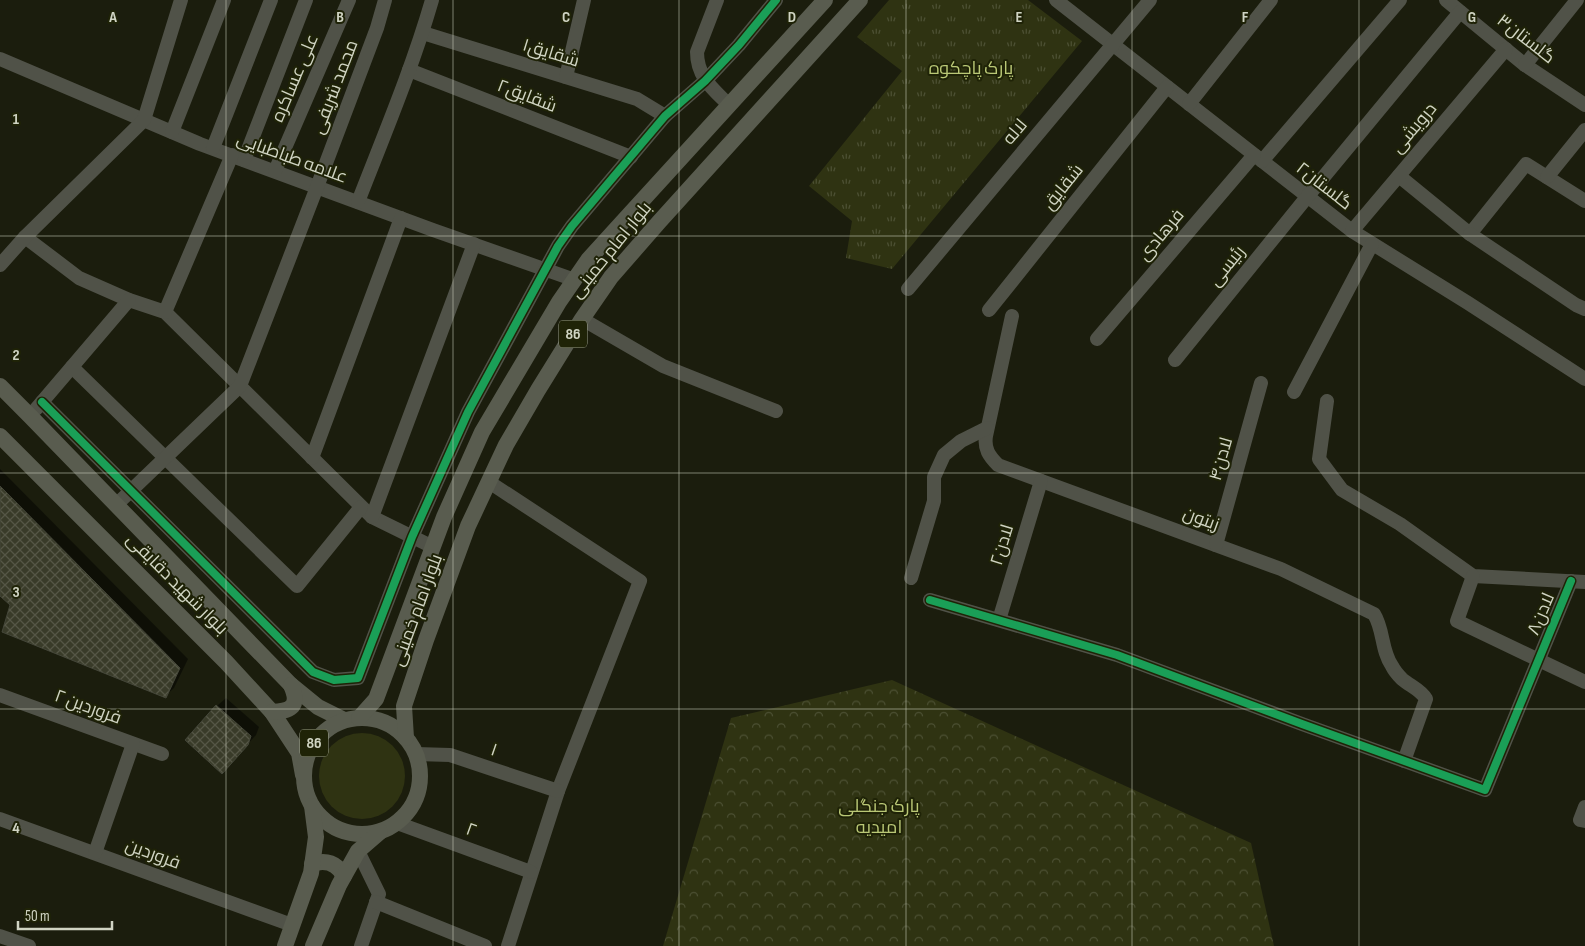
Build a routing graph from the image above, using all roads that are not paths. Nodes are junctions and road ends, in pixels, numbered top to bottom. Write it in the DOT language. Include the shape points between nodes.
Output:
graph roads {
  1 [pos="181,0"];
  2 [pos="224,0"];
  3 [pos="271,0"];
  4 [pos="306,0"];
  5 [pos="349,0"];
  6 [pos="385,0"];
  7 [pos="432,0"];
  8 [pos="584,0"];
  9 [pos="776,0"];
  10 [pos="825,0"];
  11 [pos="860,0"];
  12 [pos="1056,0"];
  13 [pos="1150,0"];
  14 [pos="1271,0"];
  15 [pos="1400,0"];
  16 [pos="1446,0"];
  17 [pos="1577,0"];
  18 [pos="715,1"];
  19 [pos="1585,7"];
  20 [pos="1460,12"];
  21 [pos="423,33"];
  22 [pos="1112,45"];
  23 [pos="1506,49"];
  24 [pos="0,59"];
  25 [pos="1525,65"];
  26 [pos="409,70"];
  27 [pos="566,77"];
  28 [pos="705,81"];
  29 [pos="1167,87"];
  30 [pos="1189,104"];
  31 [pos="730,105"];
  32 [pos="1585,105"];
  33 [pos="665,116"];
  34 [pos="144,120"];
  35 [pos="748,123"];
  36 [pos="1585,130"];
  37 [pos="172,132"];
  38 [pos="213,148"];
  39 [pos="631,157"];
  40 [pos="238,158"];
  41 [pos="1258,158"];
  42 [pos="275,172"];
  43 [pos="1399,176"];
  44 [pos="1547,177"];
  45 [pos="317,187"];
  46 [pos="1307,197"];
  47 [pos="1585,201"];
  48 [pos="358,202"];
  49 [pos="401,218"];
  50 [pos="1352,232"];
  51 [pos="1470,234"];
  52 [pos="24,237"];
  53 [pos="474,244"];
  54 [pos="1372,244"];
  55 [pos="0,265"];
  56 [pos="546,269"];
  57 [pos="575,280"];
  58 [pos="908,288"];
  59 [pos="129,300"];
  60 [pos="1585,309"];
  61 [pos="989,310"];
  62 [pos="164,312"];
  63 [pos="1012,316"];
  64 [pos="582,320"];
  65 [pos="1097,339"];
  66 [pos="1175,360"];
  67 [pos="72,367"];
  68 [pos="1585,379"];
  69 [pos="1261,383"];
  70 [pos="0,386"];
  71 [pos="240,386"];
  72 [pos="1294,392"];
  73 [pos="1327,400"];
  74 [pos="42,402"];
  75 [pos="776,411"];
  76 [pos="30,416"];
  77 [pos="987,428"];
  78 [pos="0,436"];
  79 [pos="0,452"];
  80 [pos="164,458"];
  81 [pos="312,458"];
  82 [pos="1041,481"];
  83 [pos="489,482"];
  84 [pos="130,490"];
  85 [pos="62,497"];
  86 [pos="116,505"];
  87 [pos="361,507"];
  88 [pos="372,518"];
  89 [pos="412,537"];
  90 [pos="1216,545"];
  91 [pos="433,547"];
  92 [pos="1474,576"];
  93 [pos="910,578"];
  94 [pos="1578,581"];
  95 [pos="930,600"];
  96 [pos="999,620"];
  97 [pos="1538,659"];
  98 [pos="390,664"];
  99 [pos="415,673"];
  100 [pos="1585,682"];
  101 [pos="291,686"];
  102 [pos="0,695"];
  103 [pos="272,712"];
  104 [pos="352,719"];
  105 [pos="406,738"];
  106 [pos="133,744"];
  107 [pos="162,754"];
  108 [pos="416,754"];
  109 [pos="1404,761"];
  110 [pos="304,775"];
  111 [pos="558,792"];
  112 [pos="312,806"];
  113 [pos="1585,807"];
  114 [pos="0,818"];
  115 [pos="1585,821"];
  116 [pos="397,823"];
  117 [pos="380,832"];
  118 [pos="358,851"];
  119 [pos="95,853"];
  120 [pos="312,864"];
  121 [pos="532,872"];
  122 [pos="344,876"];
  123 [pos="376,902"];
  124 [pos="292,925"];
  125 [pos="0,936"];
  126 [pos="29,946"];
  127 [pos="285,946"];
  128 [pos="313,946"];
  129 [pos="361,946"];
  130 [pos="485,946"];
  131 [pos="508,946"];
  1 -- 34 [label="street"];
  2 -- 37 [label="street"];
  3 -- 38 [label="street"];
  4 -- 40 [label="street"];
  5 -- 42 [label="street, علی عساکره"];
  6 -- 45 [label="street, محمد شریفی"];
  7 -- 21 [label="street"];
  8 -- 27 [label="street"];
  9 -- 28 [label="street" via="740,45"];
  10 -- 31 [label="main road, بلوار امام خمینی / 86"];
  11 -- 35 [label="main road, بلوار امام خمینی / 86"];
  12 -- 22 [label="street, گلستان۲"];
  13 -- 22 [label="street, لاله"];
  14 -- 30 [label="street"];
  15 -- 41 [label="street, فرهادی"];
  16 -- 20 [label="street, گلستان۳"];
  17 -- 19 [label="street"];
  17 -- 25 [label="street"];
  18 -- 28 [label="street" via="697,52"];
  20 -- 23 [label="street, گلستان۳"];
  20 -- 46 [label="street, رئیسی"];
  21 -- 26 [label="street"];
  21 -- 27 [label="street, شقایق۱"];
  22 -- 29 [label="street, گلستان۲"];
  22 -- 58 [label="street, لاله"];
  23 -- 25 [label="street, گلستان۳"];
  23 -- 43 [label="street, درویشی"];
  24 -- 34 [label="street, علامه طباطبایی"];
  25 -- 32 [label="street, گلستان۳"];
  26 -- 39 [label="street, شقایق۲"];
  26 -- 48 [label="street"];
  27 -- 33 [label="street, شقایق۱" via="637,99"];
  28 -- 31 [label="street"];
  28 -- 33 [label="street"];
  29 -- 30 [label="street, گلستان۲"];
  29 -- 61 [label="street, شقایق"];
  30 -- 41 [label="street, گلستان۲"];
  31 -- 35 [label="main road"];
  31 -- 57 [label="main road, بلوار امام خمینی / 86" via="588,260"];
  33 -- 39 [label="street"];
  34 -- 37 [label="street, علامه طباطبایی"];
  34 -- 52 [label="street"];
  35 -- 64 [label="main road, بلوار امام خمینی / 86" via="611,277"];
  36 -- 44 [label="street"];
  37 -- 38 [label="street, علامه طباطبایی"];
  38 -- 40 [label="street, علامه طباطبایی"];
  39 -- 56 [label="street" via="565,235"];
  40 -- 42 [label="street, علامه طباطبایی"];
  40 -- 62 [label="street"];
  41 -- 46 [label="street, گلستان۲"];
  41 -- 65 [label="street, فرهادی"];
  42 -- 45 [label="street, علامه طباطبایی"];
  43 -- 50 [label="street, درویشی"];
  43 -- 51 [label="street"];
  44 -- 47 [label="street"];
  44 -- 51 [label="street" via="1526,164"];
  45 -- 48 [label="street, علامه طباطبایی"];
  45 -- 71 [label="street, محمد شریفی"];
  46 -- 50 [label="street, گلستان۲"];
  46 -- 66 [label="street, رئیسی"];
  48 -- 49 [label="street, علامه طباطبایی"];
  49 -- 53 [label="street, علامه طباطبایی"];
  49 -- 81 [label="street"];
  50 -- 54 [label="street, گلستان۲"];
  51 -- 60 [label="street"];
  52 -- 55 [label="street"];
  52 -- 59 [label="street" via="79,278"];
  53 -- 56 [label="street, علامه طباطبایی"];
  53 -- 88 [label="street"];
  54 -- 68 [label="street, گلستان۲"];
  54 -- 72 [label="street"];
  56 -- 57 [label="street, علامه طباطبایی"];
  56 -- 89 [label="street" via="468,412"];
  57 -- 91 [label="main road, بلوار امام خمینی / 86" via="482,432"];
  59 -- 62 [label="street"];
  59 -- 67 [label="street"];
  62 -- 71 [label="street"];
  63 -- 77 [label="street, زیتون"];
  64 -- 75 [label="street" via="663,366"];
  64 -- 83 [label="main road, بلوار امام خمینی / 86" via="506,445"];
  67 -- 74 [label="street"];
  67 -- 80 [label="street"];
  69 -- 90 [label="street, لادن۴"];
  70 -- 76 [label="main road, بلوار شهید دقایقی"];
  71 -- 80 [label="street"];
  71 -- 81 [label="street"];
  73 -- 92 [label="street" via="1319,459 1342,490 1400,524"];
  74 -- 76 [label="street"];
  74 -- 84 [label="street"];
  76 -- 86 [label="main road, بلوار شهید دقایقی"];
  77 -- 82 [label="street, زیتون" via="984,446 998,465"];
  77 -- 93 [label="street" via="961,440 944,455 934,477 934,501"];
  78 -- 85 [label="main road, بلوار شهید دقایقی"];
  79 -- 85 [label="main road"];
  80 -- 84 [label="street"];
  80 -- 87 [label="street" via="297,586"];
  81 -- 87 [label="street"];
  82 -- 90 [label="street, زیتون"];
  82 -- 96 [label="street, لادن۲"];
  83 -- 99 [label="main road, بلوار امام خمینی / 86" via="468,526"];
  83 -- 111 [label="street" via="640,581"];
  84 -- 86 [label="street"];
  84 -- 89 [label="street" via="313,672 334,680 358,678"];
  85 -- 103 [label="main road, بلوار شهید دقایقی"];
  86 -- 101 [label="main road, بلوار شهید دقایقی"];
  87 -- 88 [label="street"];
  88 -- 89 [label="street"];
  89 -- 91 [label="street"];
  90 -- 109 [label="street, زیتون" via="1281,569 1374,614 1391,665 1426,700"];
  91 -- 98 [label="main road, بلوار امام خمینی / 86"];
  92 -- 94 [label="street"];
  92 -- 97 [label="street" via="1457,621"];
  94 -- 97 [label="street, لادن۸"];
  95 -- 96 [label="street"];
  96 -- 109 [label="street" via="1117,655"];
  97 -- 100 [label="street"];
  97 -- 109 [label="street, لادن۸" via="1485,790"];
  98 -- 99 [label="main road" via="399,676 405,678"];
  98 -- 104 [label="main road, بلوار امام خمینی / 86" via="376,700"];
  99 -- 105 [label="main road, بلوار امام خمینی / 86" via="404,706"];
  101 -- 103 [label="main road" via="296,696 293,706 285,712"];
  101 -- 104 [label="main road, بلوار شهید دقایقی" via="318,707"];
  102 -- 106 [label="street, فروردین ۲"];
  103 -- 110 [label="main road, بلوار شهید دقایقی" via="299,753"];
  104 -- 105 [label="main road, 86" via="376,719 393,726"];
  104 -- 110 [label="main road, 86" via="328,728 315,741 306,758"];
  105 -- 108 [label="main road, 86"];
  106 -- 107 [label="street, فروردین ۲"];
  106 -- 119 [label="street"];
  108 -- 111 [label="street, ۱" via="450,754"];
  108 -- 116 [label="main road, 86" via="420,773 418,792 410,809"];
  110 -- 112 [label="main road, 86"];
  111 -- 121 [label="street"];
  112 -- 117 [label="main road, 86" via="325,821 342,831 361,835"];
  112 -- 120 [label="main road, 86" via="316,837"];
  113 -- 115 [label="street" via="1580,820"];
  114 -- 119 [label="street, فروردین"];
  116 -- 117 [label="main road, 86"];
  116 -- 121 [label="street, ۲"];
  117 -- 118 [label="main road, 86"];
  118 -- 122 [label="main road, 86"];
  118 -- 123 [label="street" via="379,894"];
  119 -- 124 [label="street, فروردین"];
  120 -- 122 [label="main road" via="330,863"];
  120 -- 124 [label="main road, 86"];
  121 -- 131 [label="street"];
  122 -- 128 [label="main road, 86"];
  123 -- 129 [label="street"];
  123 -- 130 [label="street"];
  124 -- 127 [label="main road, 86"];
  125 -- 126 [label="street"];
}
